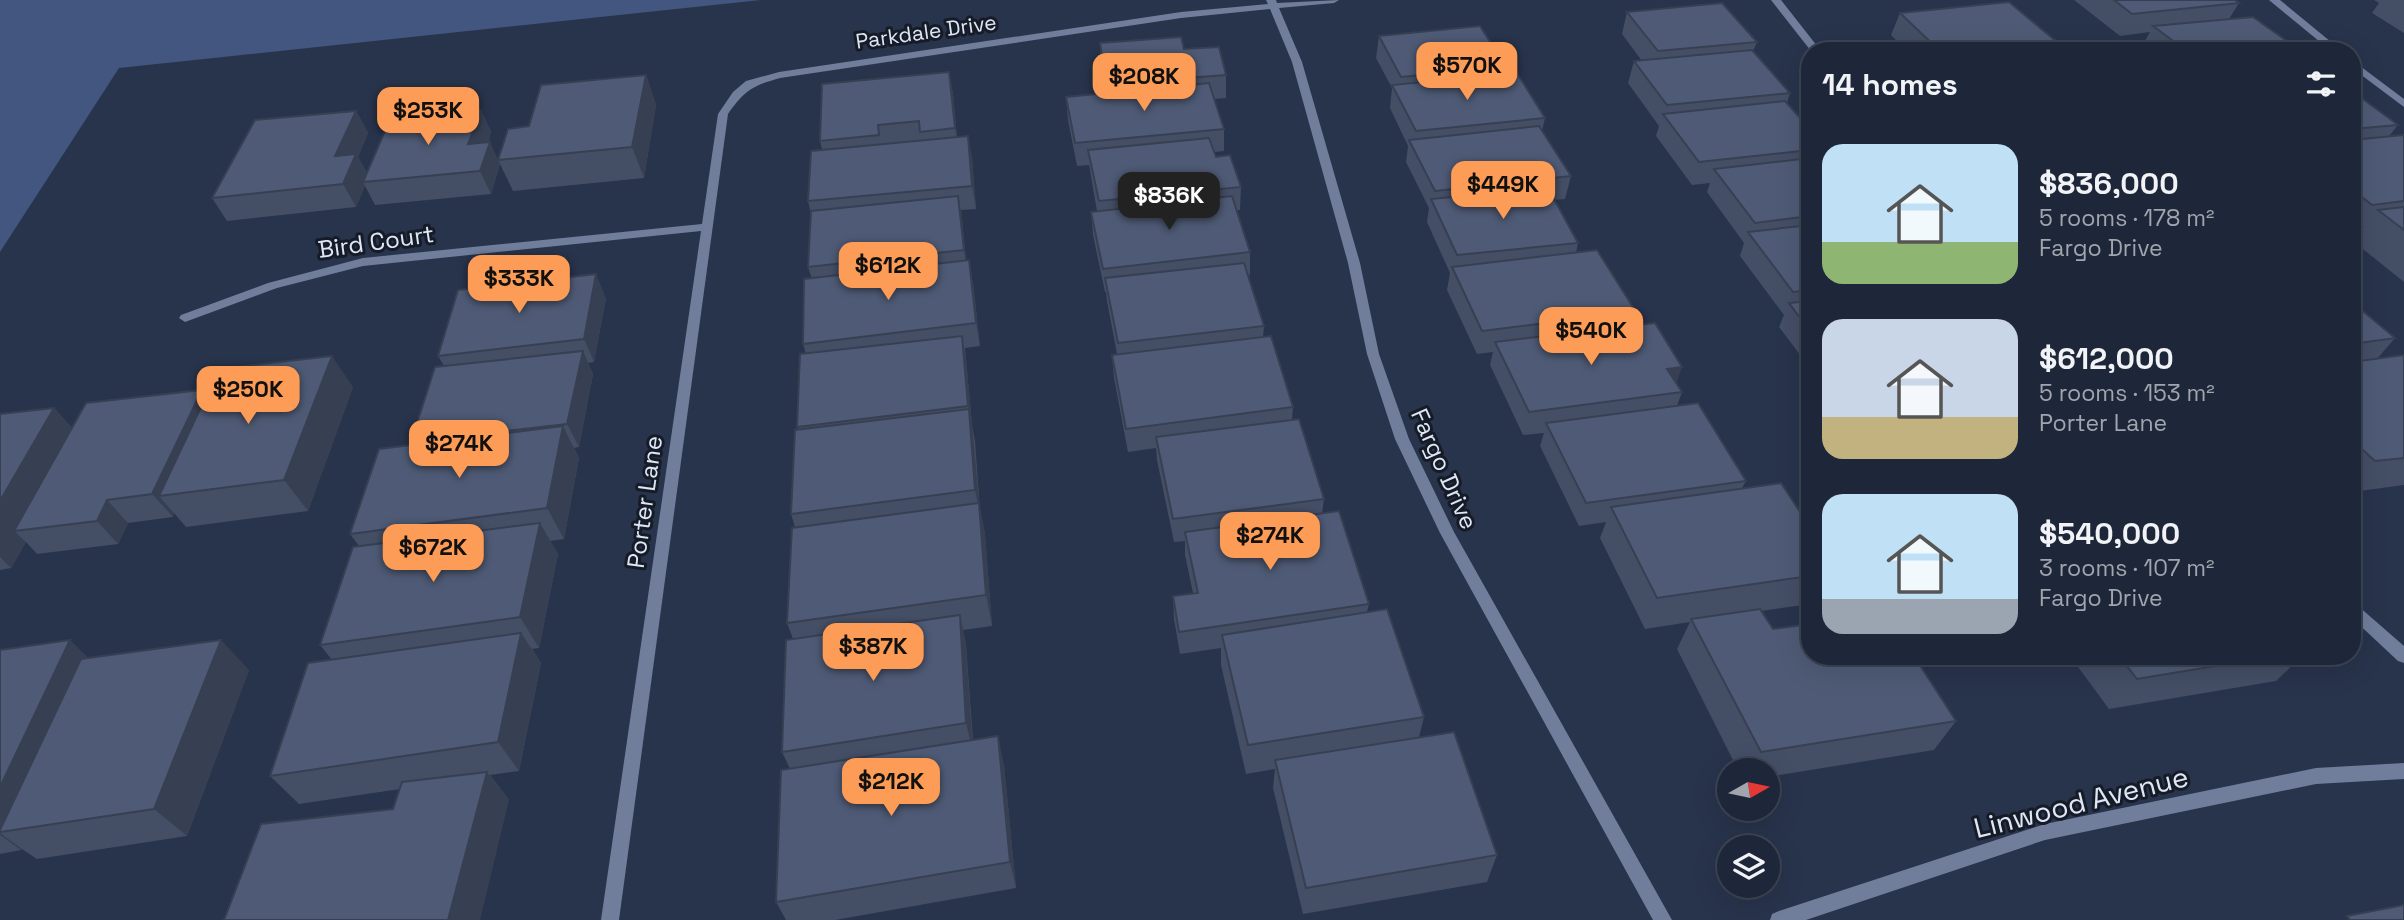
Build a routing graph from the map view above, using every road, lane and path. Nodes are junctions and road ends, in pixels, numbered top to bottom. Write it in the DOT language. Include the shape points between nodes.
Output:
graph roads {
  1 [pos="1334,0"];
  2 [pos="1776,0"];
  3 [pos="2274,0"];
  4 [pos="1273,3"];
  5 [pos="1809,42"];
  6 [pos="2326,42"];
  7 [pos="2361,70"];
  8 [pos="737,94"];
  9 [pos="2404,104"];
  10 [pos="707,227"];
  11 [pos="185,318"];
  12 [pos="2361,617"];
  13 [pos="2404,656"];
  14 [pos="2404,771"];
  15 [pos="610,920"];
  16 [pos="1663,920"];
  17 [pos="1779,920"];
  1 -- 4 [label="street, Parkdale Drive"];
  2 -- 5 [label="street"];
  3 -- 6 [label="street"];
  4 -- 8 [label="street, Parkdale Drive" via="837,64 750,83"];
  4 -- 16 [label="street, Fargo Drive" via="1297,62 1354,263 1373,354 1402,439 1447,533"];
  7 -- 9 [label="street"];
  8 -- 10 [label="street, Porter Lane" via="723,114"];
  10 -- 11 [label="street, Bird Court" via="363,261 267,285"];
  10 -- 15 [label="street, Porter Lane"];
  12 -- 13 [label="street"];
  14 -- 17 [label="street, Linwood Avenue" via="2316,776 2045,832"];
}
